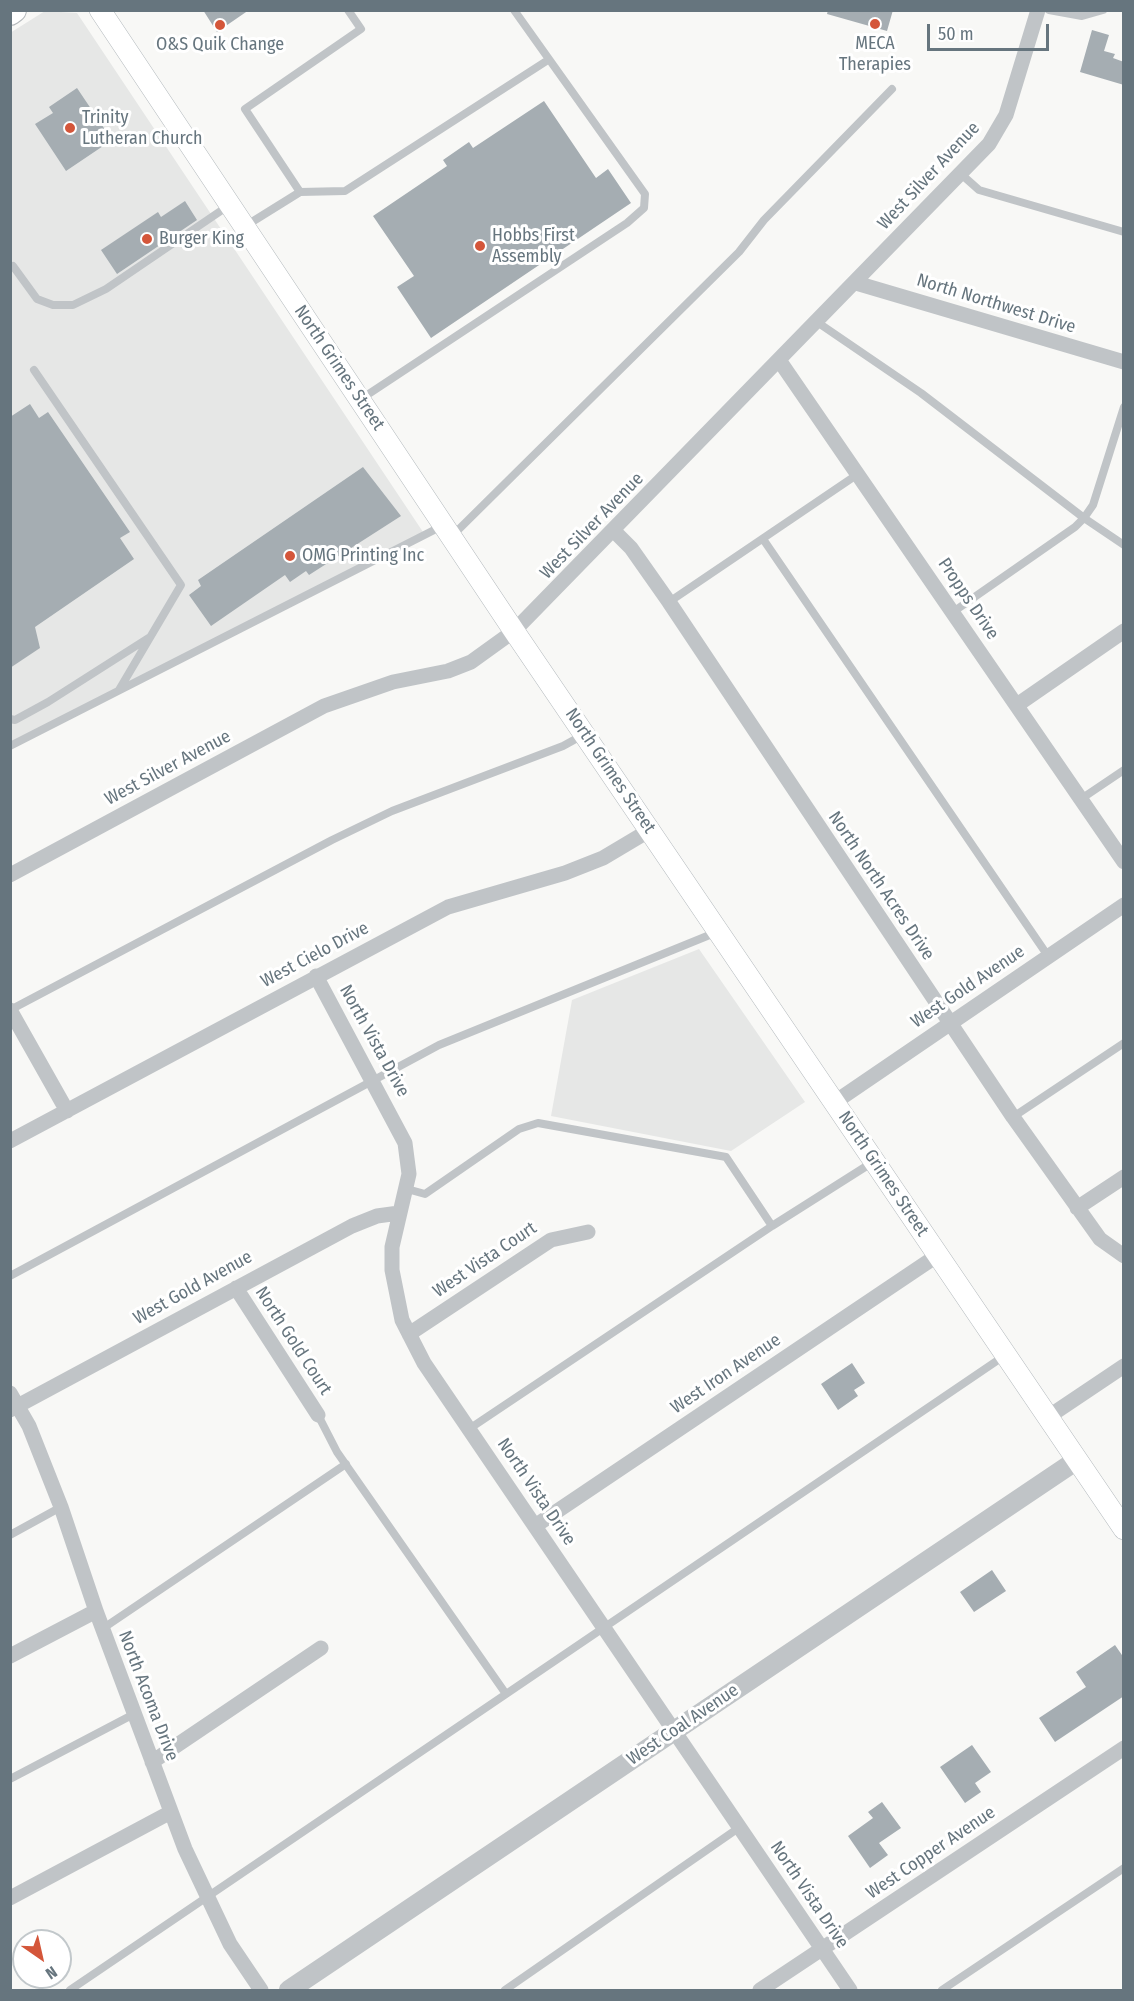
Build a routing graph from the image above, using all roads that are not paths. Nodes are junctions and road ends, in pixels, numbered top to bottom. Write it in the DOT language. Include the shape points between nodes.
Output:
graph roads {
  1 [pos="100,10"];
  2 [pos="348,10"];
  3 [pos="514,10"];
  4 [pos="1038,10"];
  5 [pos="1049,10"];
  6 [pos="1103,10"];
  7 [pos="548,60"];
  8 [pos="892,89"];
  9 [pos="961,174"];
  10 [pos="300,192"];
  11 [pos="230,205"];
  12 [pos="245,227"];
  13 [pos="1124,232"];
  14 [pos="13,266"];
  15 [pos="856,282"];
  16 [pos="817,322"];
  17 [pos="779,360"];
  18 [pos="1124,362"];
  19 [pos="34,370"];
  20 [pos="360,400"];
  21 [pos="1124,407"];
  22 [pos="859,474"];
  23 [pos="1084,518"];
  24 [pos="447,531"];
  25 [pos="614,531"];
  26 [pos="763,539"];
  27 [pos="1124,545"];
  28 [pos="669,602"];
  29 [pos="953,612"];
  30 [pos="1124,631"];
  31 [pos="514,632"];
  32 [pos="151,636"];
  33 [pos="119,690"];
  34 [pos="1017,705"];
  35 [pos="10,719"];
  36 [pos="584,734"];
  37 [pos="10,746"];
  38 [pos="1124,770"];
  39 [pos="1081,799"];
  40 [pos="650,830"];
  41 [pos="1124,862"];
  42 [pos="10,875"];
  43 [pos="1124,905"];
  44 [pos="719,932"];
  45 [pos="1048,956"];
  46 [pos="316,976"];
  47 [pos="11,1010"];
  48 [pos="949,1023"];
  49 [pos="1124,1042"];
  50 [pos="374,1081"];
  51 [pos="835,1102"];
  52 [pos="67,1111"];
  53 [pos="1012,1117"];
  54 [pos="10,1141"];
  55 [pos="874,1161"];
  56 [pos="1124,1177"];
  57 [pos="407,1189"];
  58 [pos="1077,1208"];
  59 [pos="399,1213"];
  60 [pos="772,1226"];
  61 [pos="588,1232"];
  62 [pos="938,1255"];
  63 [pos="1124,1256"];
  64 [pos="10,1276"];
  65 [pos="236,1287"];
  66 [pos="409,1334"];
  67 [pos="1005,1355"];
  68 [pos="1124,1366"];
  69 [pos="13,1403"];
  70 [pos="318,1415"];
  71 [pos="1048,1417"];
  72 [pos="469,1429"];
  73 [pos="1077,1460"];
  74 [pos="346,1464"];
  75 [pos="61,1507"];
  76 [pos="536,1526"];
  77 [pos="1124,1530"];
  78 [pos="10,1535"];
  79 [pos="96,1611"];
  80 [pos="605,1628"];
  81 [pos="102,1629"];
  82 [pos="321,1648"];
  83 [pos="10,1656"];
  84 [pos="506,1694"];
  85 [pos="134,1714"];
  86 [pos="674,1730"];
  87 [pos="1124,1748"];
  88 [pos="152,1762"];
  89 [pos="10,1779"];
  90 [pos="171,1812"];
  91 [pos="740,1827"];
  92 [pos="1124,1868"];
  93 [pos="207,1896"];
  94 [pos="10,1898"];
  95 [pos="822,1948"];
  96 [pos="70,1990"];
  97 [pos="261,1990"];
  98 [pos="290,1990"];
  99 [pos="505,1990"];
  100 [pos="760,1990"];
  101 [pos="850,1990"];
  102 [pos="942,1990"];
  1 -- 11 [label="main road, North Grimes Street"];
  2 -- 10 [label="lane" via="361,29 245,109"];
  3 -- 7 [label="lane"];
  4 -- 9 [label="street, West Silver Avenue" via="1006,115 989,144"];
  5 -- 6 [label="lane" via="1082,16"];
  7 -- 10 [label="lane" via="345,192"];
  7 -- 20 [label="lane" via="645,194 644,208"];
  8 -- 24 [label="lane" via="764,220 739,252"];
  9 -- 13 [label="lane" via="979,190"];
  9 -- 15 [label="street, West Silver Avenue"];
  10 -- 12 [label="lane"];
  11 -- 12 [label="main road, North Grimes Street"];
  11 -- 14 [label="lane" via="106,289 73,305 53,305 37,299"];
  12 -- 20 [label="main road, North Grimes Street"];
  15 -- 16 [label="street, West Silver Avenue"];
  15 -- 18 [label="street, North Northwest Drive"];
  16 -- 17 [label="street, West Silver Avenue"];
  16 -- 23 [label="lane" via="931,400"];
  17 -- 22 [label="street, Propps Drive"];
  17 -- 25 [label="street, West Silver Avenue"];
  19 -- 32 [label="lane" via="181,585"];
  20 -- 24 [label="main road, North Grimes Street"];
  21 -- 23 [label="lane" via="1093,505"];
  22 -- 26 [label="lane"];
  22 -- 29 [label="street, Propps Drive"];
  23 -- 27 [label="lane"];
  23 -- 29 [label="lane"];
  24 -- 31 [label="main road, North Grimes Street"];
  24 -- 33 [label="lane"];
  25 -- 28 [label="street, North North Acres Drive" via="631,548"];
  25 -- 31 [label="street, West Silver Avenue"];
  26 -- 28 [label="lane"];
  26 -- 45 [label="lane"];
  28 -- 48 [label="street, North North Acres Drive"];
  29 -- 34 [label="street, Propps Drive"];
  30 -- 34 [label="street"];
  31 -- 36 [label="main road, North Grimes Street"];
  31 -- 42 [label="street, West Silver Avenue" via="456,668 393,682 324,706"];
  32 -- 33 [label="lane"];
  32 -- 35 [label="lane" via="48,702"];
  33 -- 37 [label="lane"];
  34 -- 39 [label="street, Propps Drive"];
  36 -- 40 [label="main road, North Grimes Street"];
  36 -- 47 [label="lane" via="563,746 392,811"];
  38 -- 39 [label="lane"];
  39 -- 41 [label="street, Propps Drive"];
  40 -- 44 [label="main road, North Grimes Street"];
  40 -- 46 [label="street, West Cielo Drive" via="603,858 565,873 448,907"];
  43 -- 45 [label="street, West Gold Avenue"];
  44 -- 50 [label="lane" via="478,1028"];
  44 -- 51 [label="main road, North Grimes Street"];
  45 -- 48 [label="street, West Gold Avenue"];
  46 -- 50 [label="street, North Vista Drive"];
  46 -- 52 [label="street, West Cielo Drive"];
  47 -- 52 [label="street"];
  48 -- 51 [label="street, West Gold Avenue"];
  48 -- 53 [label="street, North North Acres Drive"];
  49 -- 53 [label="lane"];
  50 -- 57 [label="street, North Vista Drive" via="405,1143"];
  50 -- 64 [label="lane"];
  51 -- 55 [label="main road, North Grimes Street"];
  52 -- 54 [label="street, West Cielo Drive"];
  53 -- 58 [label="street, North North Acres Drive"];
  55 -- 60 [label="lane"];
  55 -- 62 [label="main road, North Grimes Street"];
  56 -- 58 [label="street"];
  57 -- 59 [label="street, North Vista Drive"];
  57 -- 60 [label="lane" via="425,1194 519,1129 538,1122 726,1156"];
  58 -- 63 [label="street, North North Acres Drive" via="1100,1239"];
  59 -- 65 [label="street, West Gold Avenue" via="352,1226"];
  59 -- 66 [label="street, North Vista Drive" via="392,1270 402,1320"];
  60 -- 72 [label="lane"];
  61 -- 66 [label="street, West Vista Court" via="550,1240"];
  62 -- 67 [label="main road, North Grimes Street"];
  62 -- 76 [label="street, West Iron Avenue"];
  65 -- 69 [label="street, West Gold Avenue"];
  65 -- 70 [label="street, North Gold Court"];
  66 -- 72 [label="street, North Vista Drive" via="424,1364"];
  67 -- 71 [label="main road, North Grimes Street"];
  67 -- 80 [label="lane"];
  68 -- 71 [label="street"];
  69 -- 75 [label="street, North Acoma Drive" via="29,1426"];
  70 -- 74 [label="lane"];
  71 -- 73 [label="main road, North Grimes Street"];
  72 -- 76 [label="street, North Vista Drive"];
  73 -- 77 [label="main road, North Grimes Street"];
  73 -- 86 [label="street, West Coal Avenue"];
  74 -- 81 [label="lane"];
  74 -- 84 [label="lane"];
  75 -- 78 [label="lane"];
  75 -- 79 [label="street, North Acoma Drive"];
  76 -- 80 [label="street, North Vista Drive"];
  79 -- 81 [label="street, North Acoma Drive"];
  79 -- 83 [label="street"];
  80 -- 84 [label="lane"];
  80 -- 86 [label="street, North Vista Drive"];
  81 -- 85 [label="street, North Acoma Drive"];
  82 -- 88 [label="street"];
  84 -- 93 [label="lane"];
  85 -- 88 [label="street, North Acoma Drive"];
  85 -- 89 [label="lane"];
  86 -- 91 [label="street, North Vista Drive"];
  86 -- 98 [label="street, West Coal Avenue"];
  87 -- 95 [label="street, West Copper Avenue"];
  88 -- 90 [label="street, North Acoma Drive"];
  90 -- 93 [label="street, North Acoma Drive"];
  90 -- 94 [label="street"];
  91 -- 95 [label="street, North Vista Drive"];
  91 -- 99 [label="lane"];
  92 -- 102 [label="lane"];
  93 -- 96 [label="lane"];
  93 -- 97 [label="street, North Acoma Drive" via="230,1944"];
  95 -- 100 [label="street, West Copper Avenue"];
  95 -- 101 [label="street, North Vista Drive"];
}
